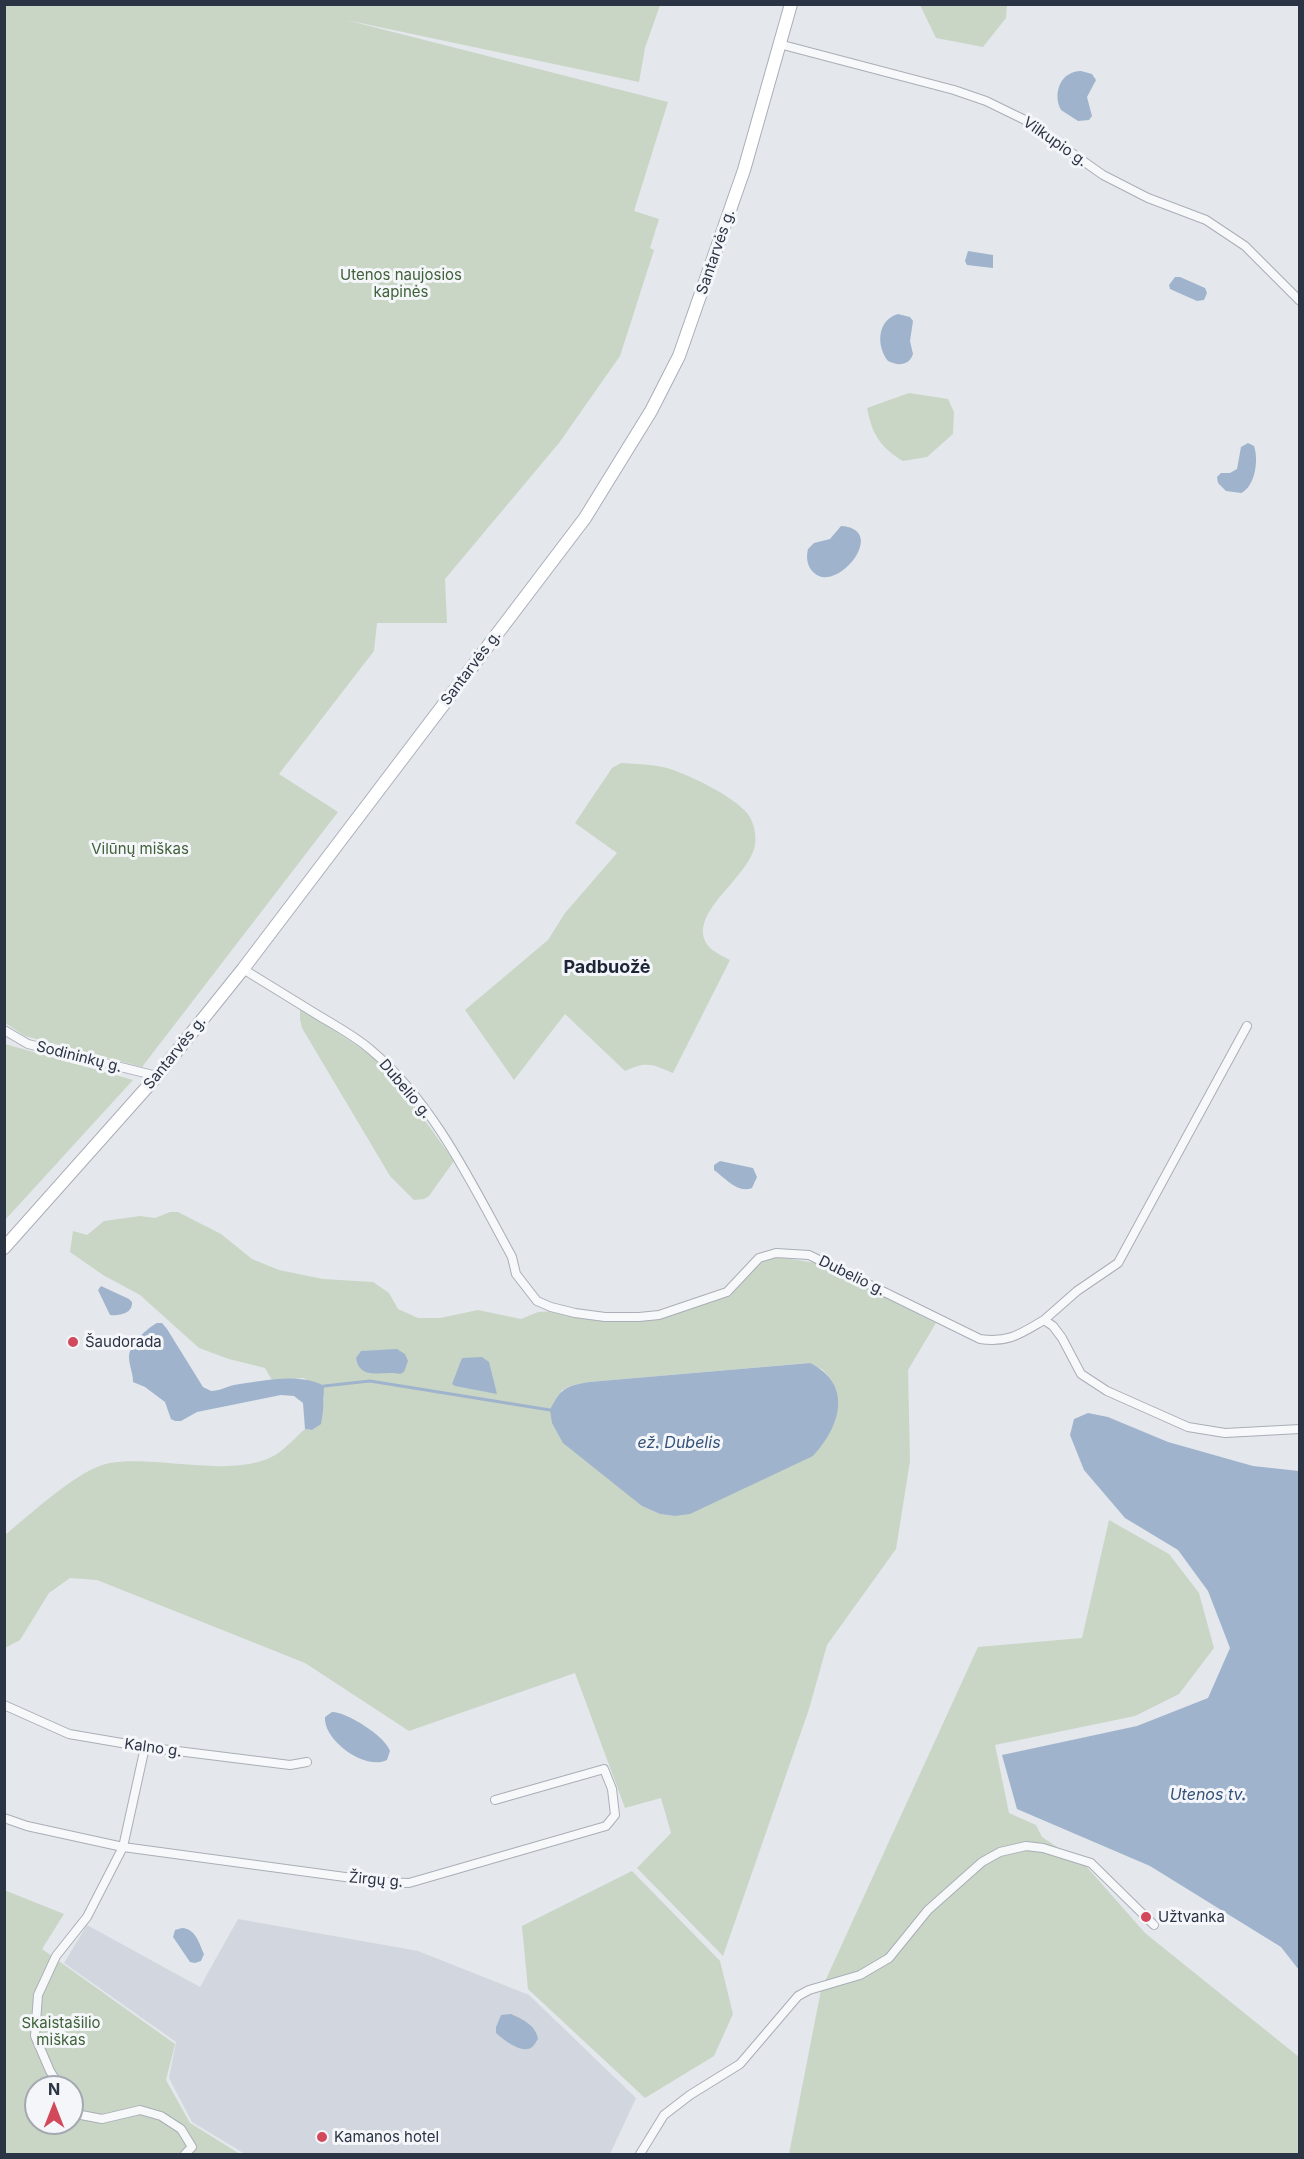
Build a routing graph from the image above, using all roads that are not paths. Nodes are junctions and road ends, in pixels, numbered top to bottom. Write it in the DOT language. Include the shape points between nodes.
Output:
graph roads {
  1 [pos="791,4"];
  2 [pos="779,44"];
  3 [pos="1299,301"];
  4 [pos="243,969"];
  5 [pos="1247,1026"];
  6 [pos="4,1030"];
  7 [pos="157,1076"];
  8 [pos="4,1248"];
  9 [pos="1044,1320"];
  10 [pos="1299,1429"];
  11 [pos="4,1705"];
  12 [pos="145,1748"];
  13 [pos="307,1762"];
  14 [pos="495,1800"];
  15 [pos="4,1818"];
  16 [pos="123,1847"];
  17 [pos="1154,1925"];
  18 [pos="52,2075"];
  19 [pos="84,2116"];
  20 [pos="185,2154"];
  21 [pos="640,2154"];
  1 -- 2 [label="main road, Santarvės g."];
  2 -- 3 [label="street, Vilkupio g." via="986,101 1024,120 1103,175 1148,198 1206,220 1245,246"];
  2 -- 4 [label="main road, Santarvės g." via="717,251 679,356 651,411 585,518"];
  4 -- 7 [label="main road, Santarvės g."];
  4 -- 9 [label="street, Dubelio g." via="354,1037 391,1070 422,1106 462,1164 512,1257 516,1274 537,1301 605,1317 659,1315 727,1292 759,1258 776,1253 809,1255 980,1339 996,1342 1012,1338"];
  5 -- 9 [label="street, Dubelio g." via="1118,1263"];
  6 -- 7 [label="street, Sodininkų g." via="28,1044"];
  7 -- 8 [label="main road, Santarvės g."];
  9 -- 10 [label="street" via="1062,1338 1081,1374 1107,1391 1188,1427 1225,1433"];
  11 -- 12 [label="street, Kalno g." via="69,1734"];
  12 -- 13 [label="street, Kalno g." via="290,1765"];
  12 -- 16 [label="street"];
  14 -- 16 [label="street, Žirgų g." via="604,1769 615,1815 606,1826 409,1883"];
  15 -- 16 [label="street, Žirgų g."];
  16 -- 18 [label="street" via="87,1917 56,1956 38,1995 35,2036"];
  17 -- 21 [label="street" via="1091,1863 1026,1846 1000,1852 952,1887 889,1958 860,1975 798,1996 740,2064 664,2115"];
  19 -- 20 [label="street" via="102,2119 140,2110 161,2115 181,2129 192,2147"];
}
